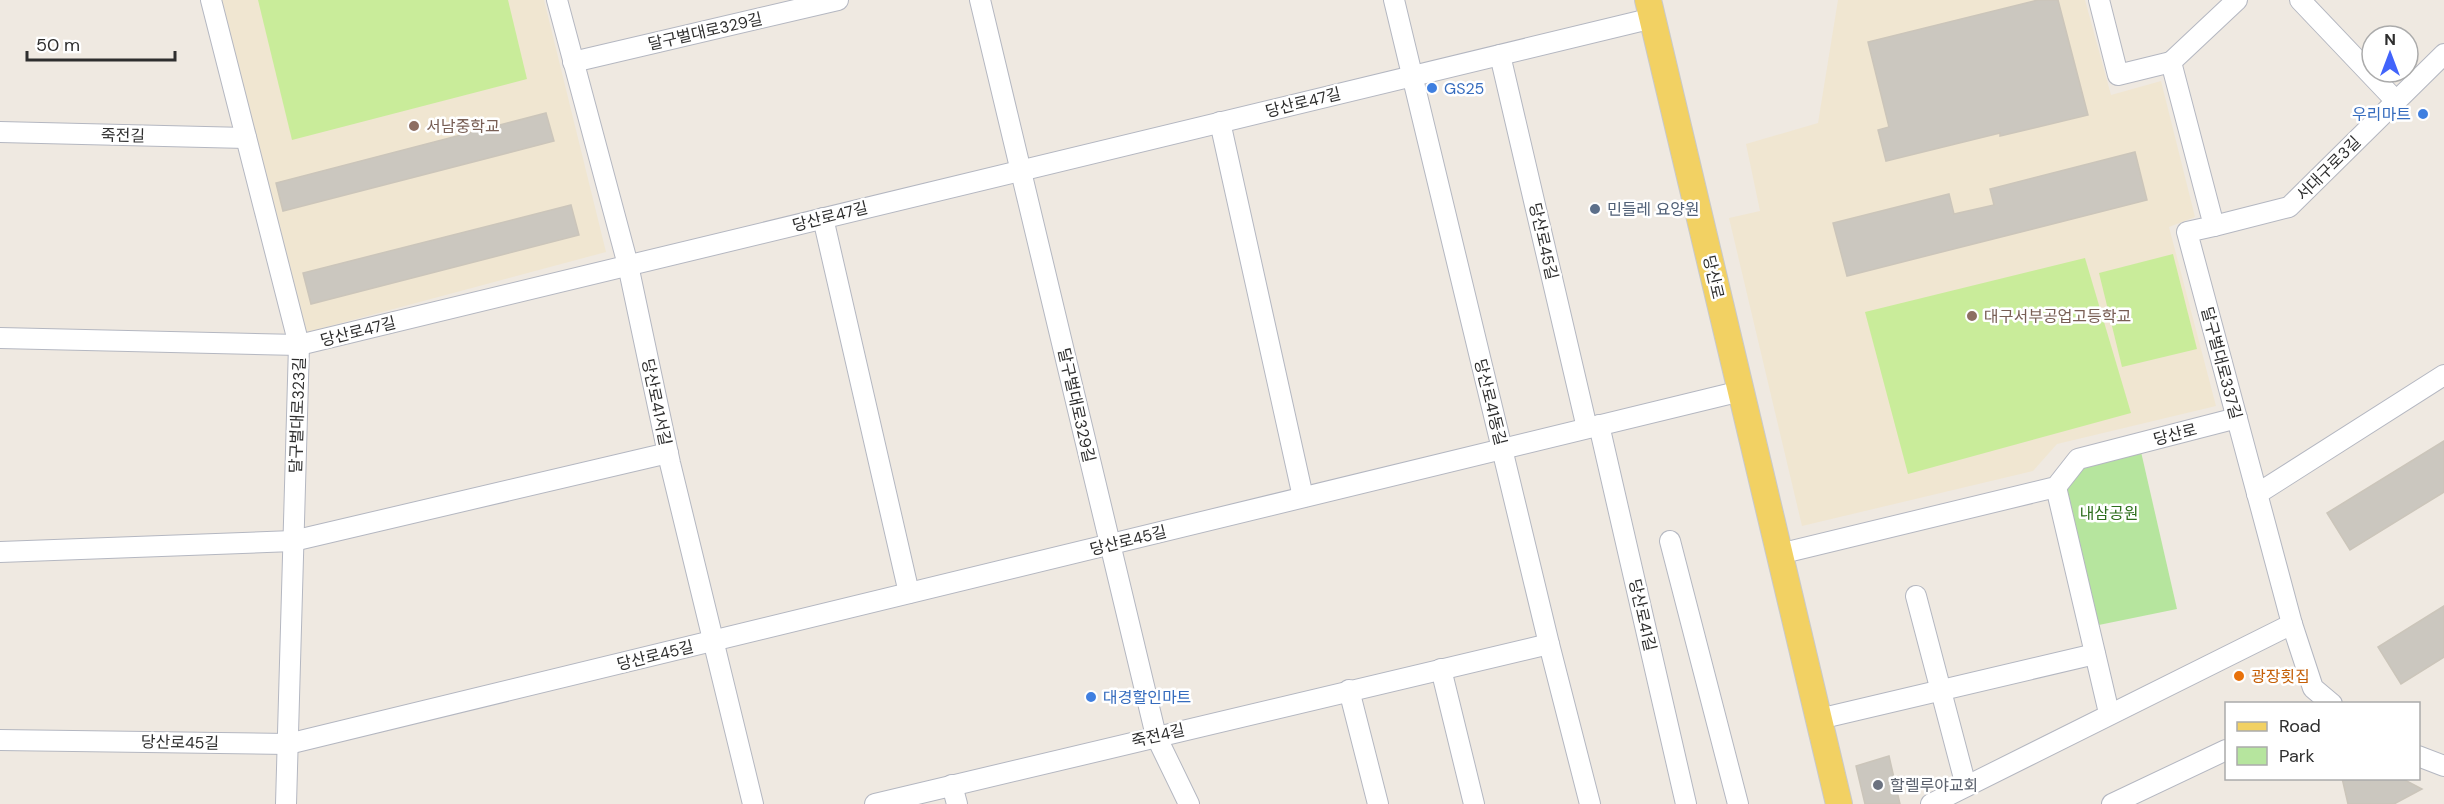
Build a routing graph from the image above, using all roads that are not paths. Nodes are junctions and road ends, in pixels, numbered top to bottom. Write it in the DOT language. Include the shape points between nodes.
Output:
graph roads {
  1 [pos="211,0"];
  2 [pos="557,0"];
  3 [pos="838,0"];
  4 [pos="980,0"];
  5 [pos="1394,0"];
  6 [pos="2098,0"];
  7 [pos="2237,0"];
  8 [pos="2300,0"];
  9 [pos="1650,9"];
  10 [pos="2444,54"];
  11 [pos="1500,55"];
  12 [pos="573,62"];
  13 [pos="2171,62"];
  14 [pos="2436,73"];
  15 [pos="1412,76"];
  16 [pos="2396,101"];
  17 [pos="1220,122"];
  18 [pos="0,132"];
  19 [pos="246,138"];
  20 [pos="1021,170"];
  21 [pos="823,218"];
  22 [pos="2214,226"];
  23 [pos="2187,232"];
  24 [pos="628,265"];
  25 [pos="0,338"];
  26 [pos="299,345"];
  27 [pos="2444,375"];
  28 [pos="1741,391"];
  29 [pos="2237,418"];
  30 [pos="1593,427"];
  31 [pos="1502,449"];
  32 [pos="668,453"];
  33 [pos="2056,487"];
  34 [pos="2257,494"];
  35 [pos="1303,497"];
  36 [pos="293,541"];
  37 [pos="1670,541"];
  38 [pos="1110,544"];
  39 [pos="0,552"];
  40 [pos="1779,554"];
  41 [pos="909,593"];
  42 [pos="1916,596"];
  43 [pos="2292,624"];
  44 [pos="713,640"];
  45 [pos="1549,644"];
  46 [pos="2095,654"];
  47 [pos="1441,669"];
  48 [pos="1349,690"];
  49 [pos="1942,690"];
  50 [pos="2328,702"];
  51 [pos="2109,713"];
  52 [pos="1819,719"];
  53 [pos="1156,736"];
  54 [pos="0,740"];
  55 [pos="288,744"];
  56 [pos="2225,750"];
  57 [pos="2420,757"];
  58 [pos="2444,766"];
  59 [pos="1966,786"];
  60 [pos="955,795"];
  61 [pos="286,804"];
  62 [pos="753,804"];
  63 [pos="875,804"];
  64 [pos="1189,804"];
  65 [pos="1378,804"];
  66 [pos="1474,804"];
  67 [pos="1590,804"];
  68 [pos="1686,804"];
  69 [pos="1738,804"];
  70 [pos="1839,804"];
  71 [pos="1931,804"];
  72 [pos="2112,804"];
  1 -- 19 [label="street, 달구벌대로323길"];
  2 -- 12 [label="street, 당산로41서길"];
  3 -- 12 [label="street, 달구벌대로329길"];
  4 -- 20 [label="street, 달구벌대로329길"];
  5 -- 15 [label="street, 당산로41동길"];
  6 -- 13 [label="street" via="2118,75"];
  7 -- 13 [label="street"];
  8 -- 16 [label="street"];
  9 -- 11 [label="street, 당산로47길"];
  9 -- 28 [label="main road, 당산로"];
  10 -- 14 [label="street, 서대구로3길"];
  11 -- 15 [label="street, 당산로47길"];
  11 -- 30 [label="street, 당산로45길"];
  12 -- 24 [label="street, 당산로41서길"];
  13 -- 22 [label="street"];
  14 -- 16 [label="street, 서대구로3길"];
  15 -- 17 [label="street, 당산로47길"];
  15 -- 31 [label="street, 당산로41동길"];
  16 -- 22 [label="street, 서대구로3길" via="2289,207"];
  17 -- 20 [label="street, 당산로47길"];
  17 -- 35 [label="street"];
  18 -- 19 [label="street, 죽전길"];
  19 -- 26 [label="street, 달구벌대로323길"];
  20 -- 21 [label="street, 당산로47길"];
  20 -- 38 [label="street, 달구벌대로329길"];
  21 -- 24 [label="street, 당산로47길"];
  21 -- 41 [label="street"];
  22 -- 23 [label="street, 서대구로3길"];
  23 -- 29 [label="street, 달구벌대로337길"];
  24 -- 26 [label="street, 당산로47길"];
  24 -- 32 [label="street, 당산로41서길"];
  25 -- 26 [label="street, 당산로47길"];
  26 -- 36 [label="street, 달구벌대로323길"];
  27 -- 34 [label="street"];
  28 -- 30 [label="street, 당산로45길"];
  28 -- 40 [label="main road, 당산로"];
  29 -- 33 [label="street, 당산로" via="2078,459"];
  29 -- 34 [label="street, 달구벌대로337길"];
  30 -- 31 [label="street, 당산로45길"];
  30 -- 68 [label="street, 당산로41길"];
  31 -- 35 [label="street, 당산로45길"];
  31 -- 45 [label="street, 당산로41동길"];
  32 -- 36 [label="street"];
  32 -- 44 [label="street, 당산로41서길"];
  33 -- 40 [label="street"];
  33 -- 46 [label="street"];
  34 -- 43 [label="street, 달구벌대로337길"];
  35 -- 38 [label="street, 당산로45길"];
  36 -- 39 [label="street"];
  36 -- 55 [label="street, 달구벌대로323길"];
  37 -- 69 [label="street"];
  38 -- 41 [label="street, 당산로45길"];
  38 -- 53 [label="street, 달구벌대로329길"];
  40 -- 52 [label="main road, 당산로"];
  41 -- 44 [label="street, 당산로45길"];
  42 -- 49 [label="street"];
  43 -- 50 [label="street, 달구벌대로337길" via="2313,688"];
  43 -- 51 [label="street"];
  44 -- 55 [label="street, 당산로45길"];
  44 -- 62 [label="street, 당산로41서길"];
  45 -- 47 [label="street, 죽전4길"];
  45 -- 67 [label="street, 당산로41동길"];
  46 -- 49 [label="street"];
  46 -- 51 [label="street"];
  47 -- 48 [label="street, 죽전4길"];
  47 -- 66 [label="street"];
  48 -- 53 [label="street, 죽전4길"];
  48 -- 65 [label="street"];
  49 -- 52 [label="street"];
  49 -- 59 [label="street"];
  51 -- 59 [label="street"];
  52 -- 70 [label="main road, 당산로"];
  53 -- 60 [label="street, 죽전4길"];
  53 -- 64 [label="street, 달구벌대로329길"];
  54 -- 55 [label="street, 당산로45길"];
  55 -- 61 [label="street, 달구벌대로323길"];
  56 -- 72 [label="street"];
  57 -- 58 [label="street"];
  59 -- 71 [label="street"];
  60 -- 63 [label="street, 죽전4길"];
}
